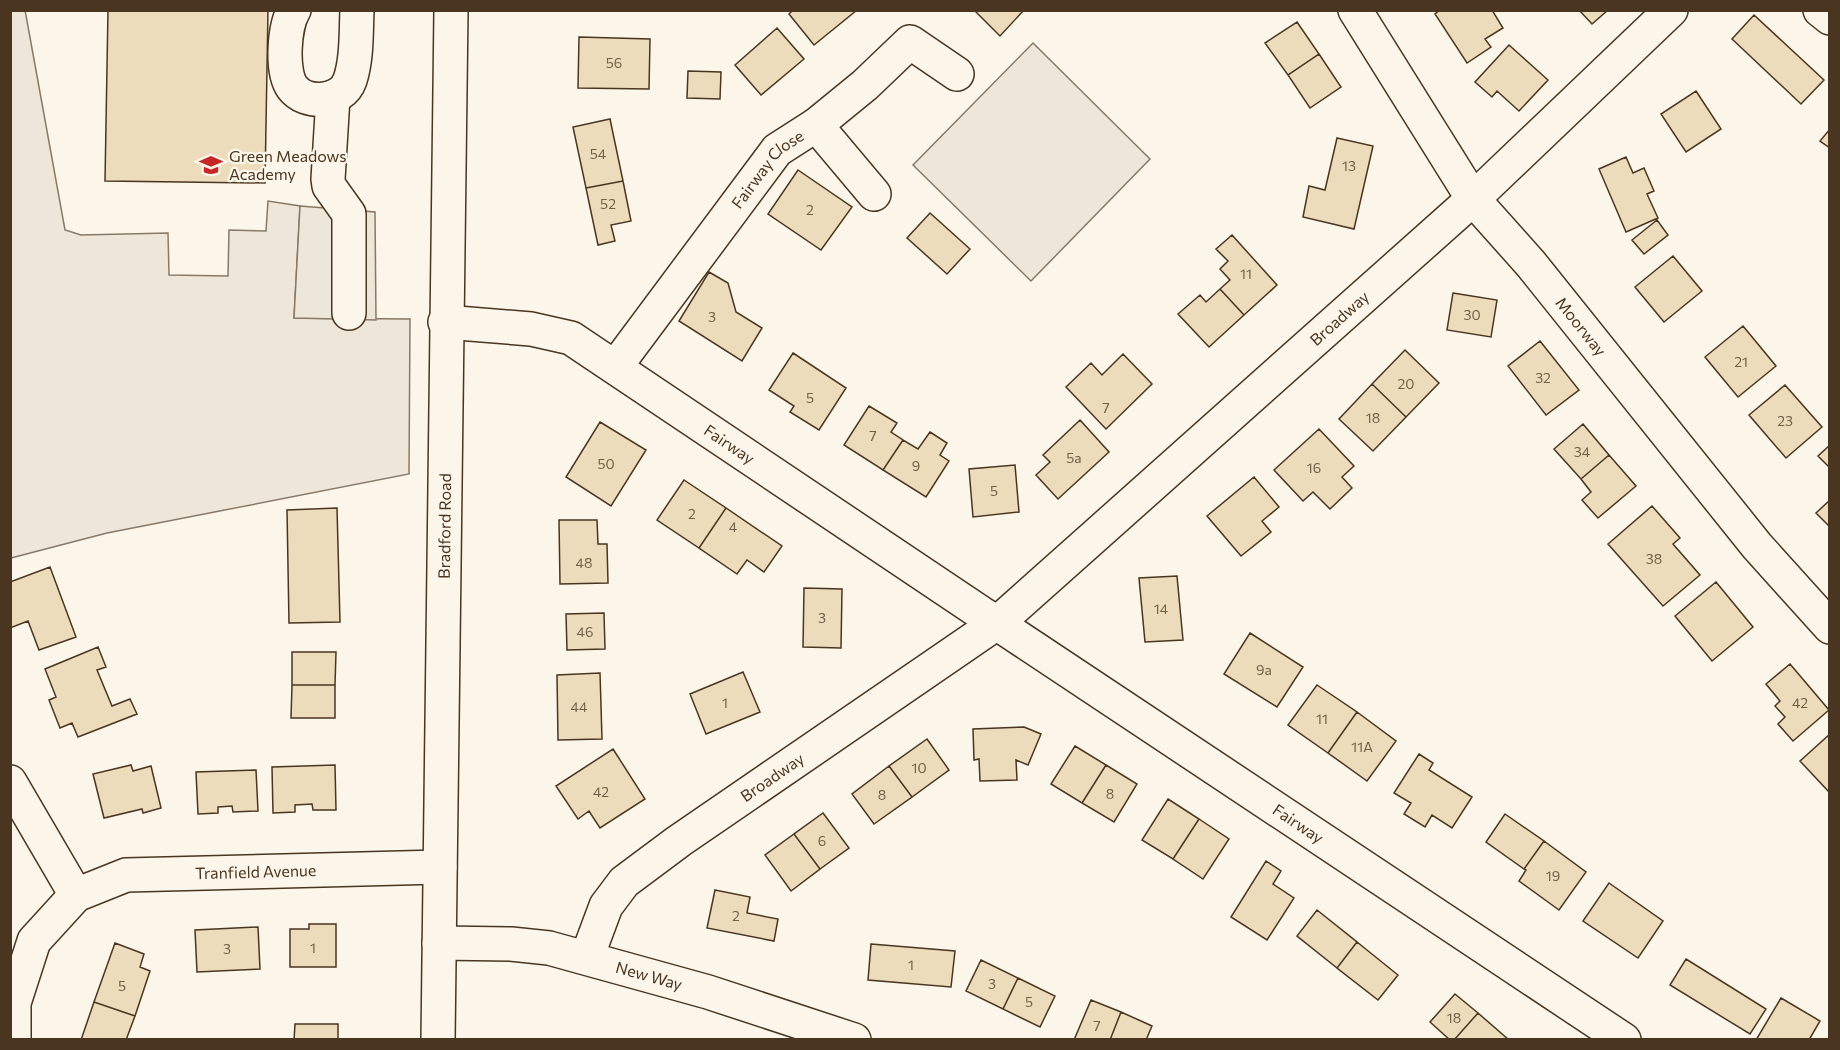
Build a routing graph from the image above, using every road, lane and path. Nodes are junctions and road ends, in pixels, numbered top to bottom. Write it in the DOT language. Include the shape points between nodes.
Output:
graph roads {
  1 [pos="294,10"];
  2 [pos="357,10"];
  3 [pos="451,10"];
  4 [pos="1355,10"];
  5 [pos="1671,10"];
  6 [pos="1821,10"];
  7 [pos="1830,18"];
  8 [pos="957,74"];
  9 [pos="333,97"];
  10 [pos="816,124"];
  11 [pos="874,194"];
  12 [pos="1473,198"];
  13 [pos="349,313"];
  14 [pos="445,322"];
  15 [pos="616,366"];
  16 [pos="997,623"];
  17 [pos="1830,627"];
  18 [pos="10,782"];
  19 [pos="440,867"];
  20 [pos="76,895"];
  21 [pos="439,943"];
  22 [pos="587,957"];
  23 [pos="1589,1030"];
  24 [pos="14,1040"];
  25 [pos="438,1040"];
  26 [pos="854,1040"];
  27 [pos="1624,1040"];
  1 -- 9 [label="street" via="285,35 289,81 310,99"];
  2 -- 9 [label="street" via="350,81"];
  3 -- 14 [label="street, Bradford Road"];
  4 -- 12 [label="street, Moorway"];
  5 -- 12 [label="street, Broadway"];
  6 -- 7 [label="street"];
  8 -- 10 [label="street, Fairway Close" via="910,42"];
  9 -- 13 [label="street" via="328,179 349,214"];
  10 -- 11 [label="street"];
  10 -- 15 [label="street, Fairway Close" via="777,150"];
  12 -- 16 [label="street, Broadway"];
  12 -- 17 [label="street, Moorway" via="1531,264 1757,546"];
  14 -- 15 [label="street, Fairway" via="531,329 571,338"];
  14 -- 19 [label="street, Bradford Road"];
  15 -- 16 [label="street, Fairway"];
  16 -- 22 [label="street, Broadway" via="624,882 606,906"];
  16 -- 23 [label="street, Fairway"];
  18 -- 20 [label="street"];
  19 -- 20 [label="street, Tranfield Avenue" via="126,875"];
  19 -- 21 [label="street, Bradford Road"];
  20 -- 24 [label="street, Tranfield Avenue" via="34,941 14,1004"];
  21 -- 22 [label="street, New Way" via="511,944"];
  21 -- 25 [label="street, Bradford Road"];
  22 -- 26 [label="street, New Way"];
  23 -- 27 [label="street, Fairway"];
}
